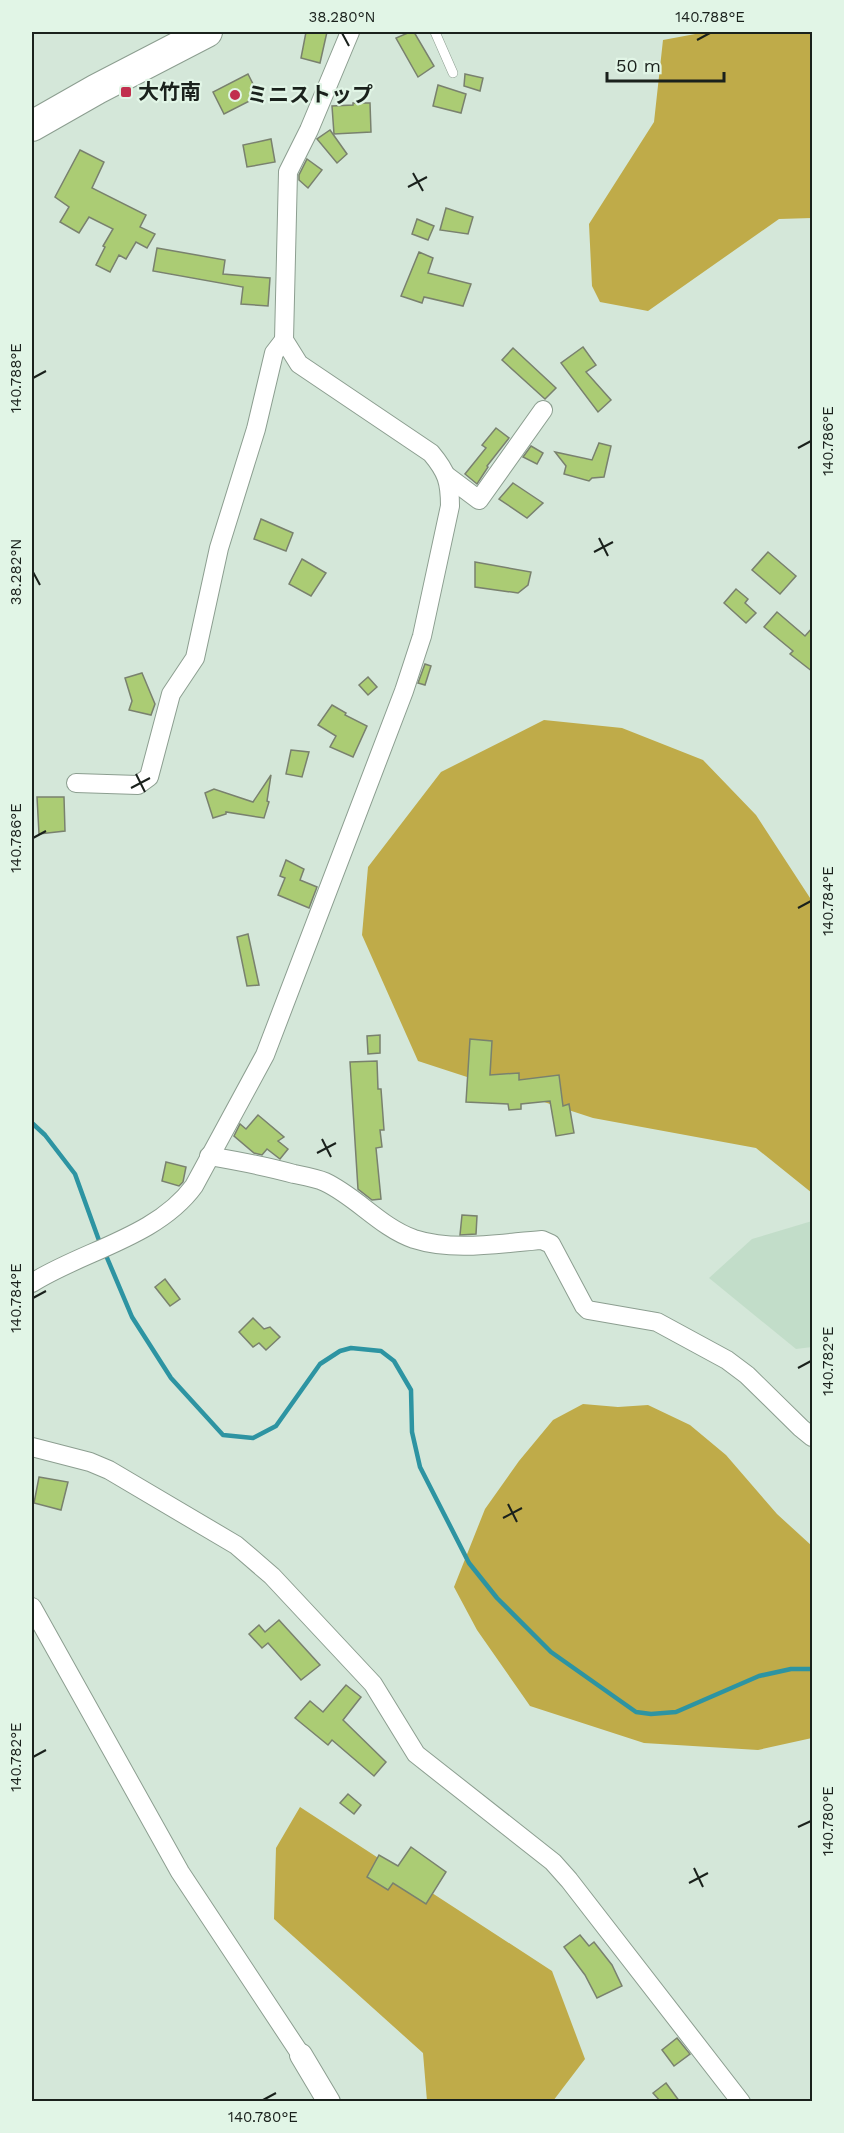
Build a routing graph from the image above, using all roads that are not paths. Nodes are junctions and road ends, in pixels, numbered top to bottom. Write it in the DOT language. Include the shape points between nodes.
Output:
graph roads {
  1 [pos="207,32"];
  2 [pos="350,32"];
  3 [pos="435,32"];
  4 [pos="453,73"];
  5 [pos="32,126"];
  6 [pos="284,340"];
  7 [pos="543,410"];
  8 [pos="447,476"];
  9 [pos="76,783"];
  10 [pos="209,1156"];
  11 [pos="32,1283"];
  12 [pos="813,1437"];
  13 [pos="32,1447"];
  14 [pos="32,1607"];
  15 [pos="301,2055"];
  16 [pos="329,2102"];
  17 [pos="741,2102"];
  1 -- 5 [label="highway"];
  2 -- 6 [label="street" via="288,172"];
  3 -- 4 [label="lane"];
  6 -- 8 [label="street" via="299,364 431,453"];
  6 -- 9 [label="street" via="274,353 256,429 219,548 195,658 171,694 149,777 138,784"];
  7 -- 8 [label="street" via="479,500"];
  8 -- 10 [label="street" via="450,506 422,636 404,691 265,1055"];
  10 -- 11 [label="street" via="186,1197 163,1216"];
  10 -- 12 [label="street" via="252,1162 324,1182 414,1239 450,1245 542,1240 551,1244 588,1310 657,1322 727,1360"];
  13 -- 17 [label="street" via="109,1470 236,1545 272,1576 373,1684 416,1754 553,1862"];
  14 -- 15 [label="street" via="180,1872"];
  15 -- 16 [label="street"];
}
